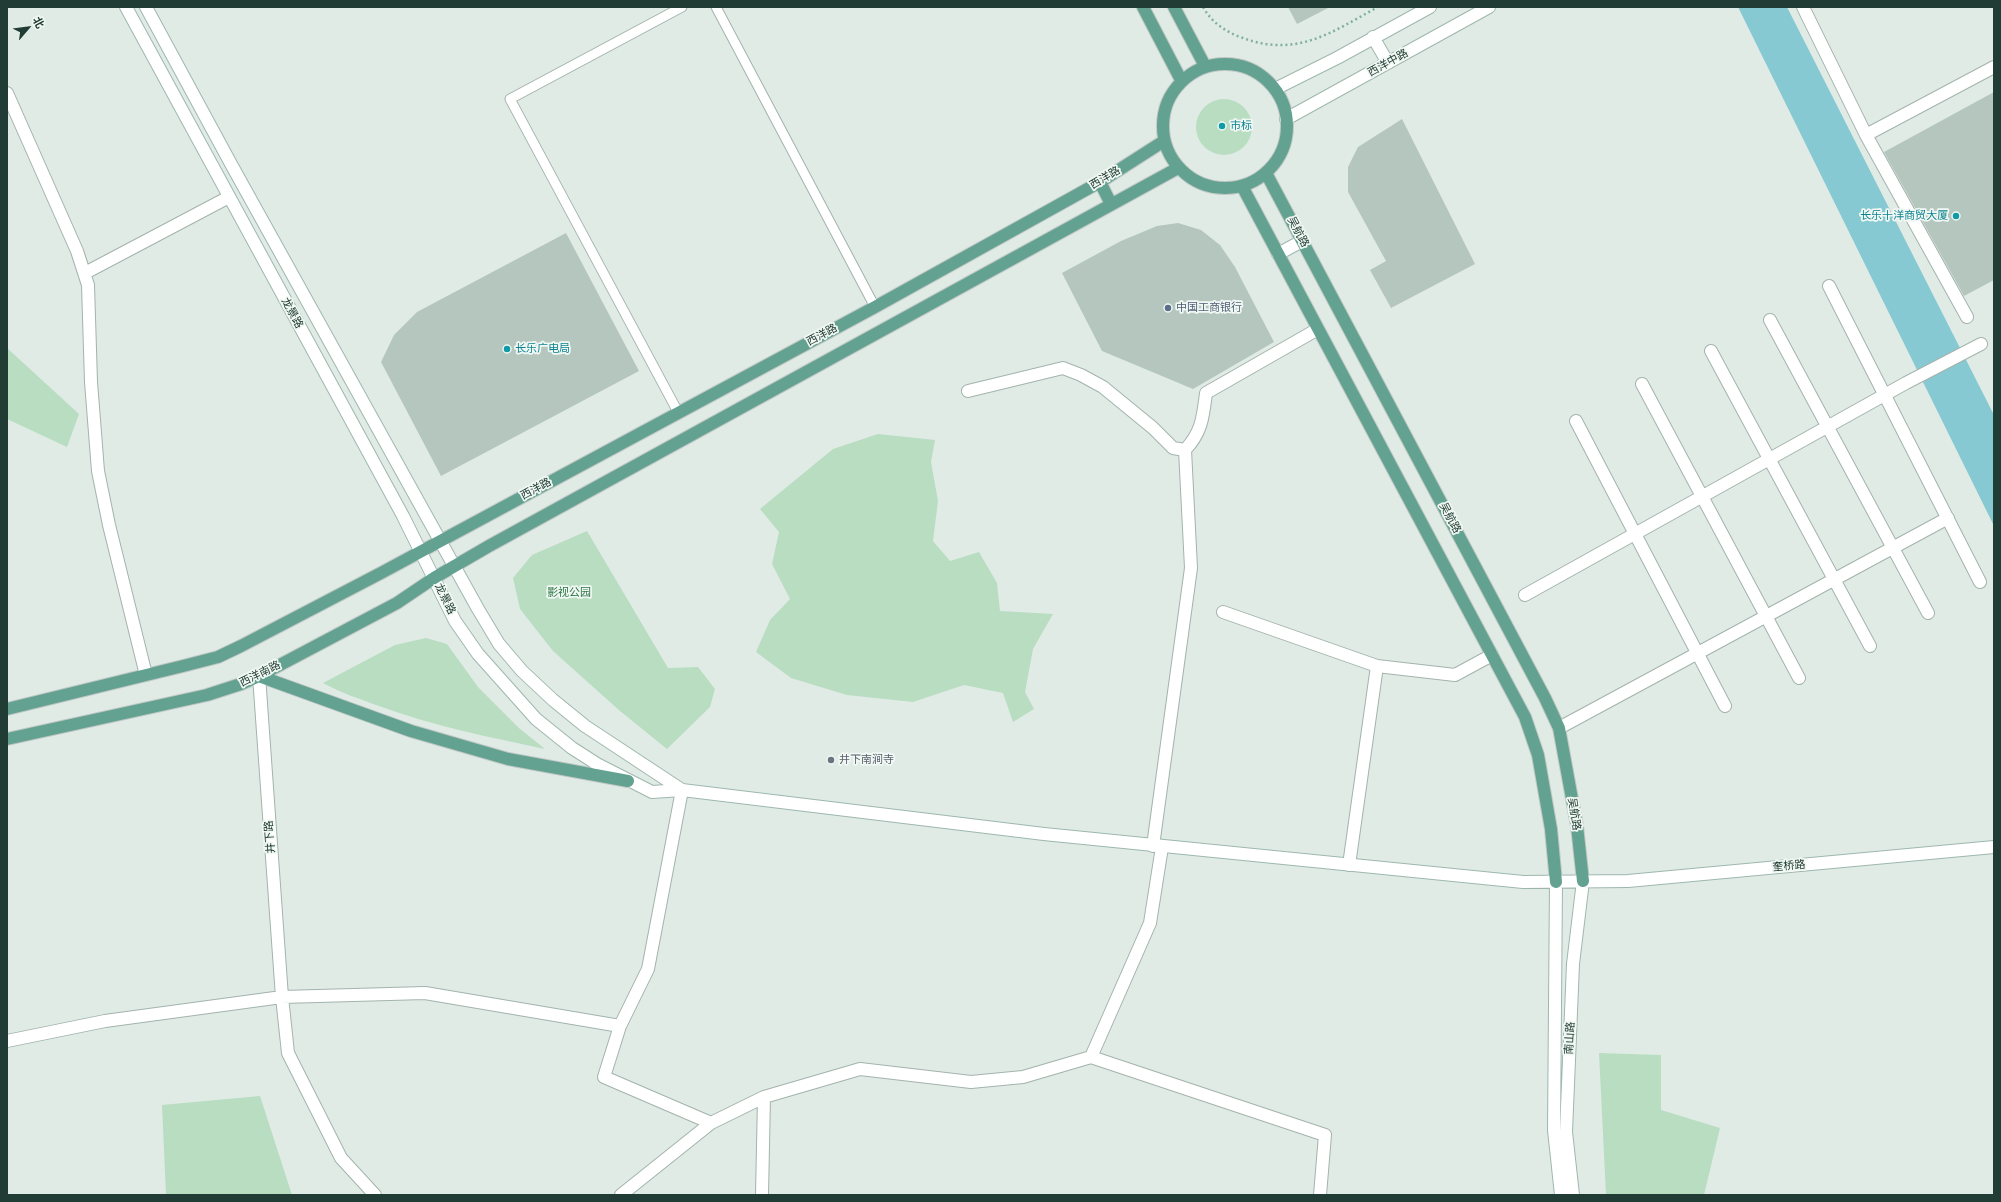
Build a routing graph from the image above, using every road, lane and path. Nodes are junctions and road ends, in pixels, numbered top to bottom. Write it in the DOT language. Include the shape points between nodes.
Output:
graph roads {
  1 [pos="126,7"];
  2 [pos="146,7"];
  3 [pos="682,7"];
  4 [pos="716,7"];
  5 [pos="1143,7"];
  6 [pos="1174,7"];
  7 [pos="1203,7"];
  8 [pos="1378,7"];
  9 [pos="1489,7"];
  10 [pos="1803,7"];
  11 [pos="1423,8"];
  12 [pos="1373,37"];
  13 [pos="1388,63"];
  14 [pos="1205,66"];
  15 [pos="1994,67"];
  16 [pos="1181,80"];
  17 [pos="1275,89"];
  18 [pos="7,93"];
  19 [pos="1286,119"];
  20 [pos="1866,135"];
  21 [pos="1164,141"];
  22 [pos="1178,168"];
  23 [pos="1266,173"];
  24 [pos="1100,182"];
  25 [pos="1242,186"];
  26 [pos="229,197"];
  27 [pos="1111,204"];
  28 [pos="1302,241"];
  29 [pos="1278,254"];
  30 [pos="85,273"];
  31 [pos="1830,286"];
  32 [pos="875,307"];
  33 [pos="1967,317"];
  34 [pos="1770,320"];
  35 [pos="1318,329"];
  36 [pos="1981,344"];
  37 [pos="1711,351"];
  38 [pos="1642,384"];
  39 [pos="968,390"];
  40 [pos="1885,395"];
  41 [pos="678,412"];
  42 [pos="1576,421"];
  43 [pos="1828,427"];
  44 [pos="1185,450"];
  45 [pos="1769,459"];
  46 [pos="1702,496"];
  47 [pos="1948,518"];
  48 [pos="1635,534"];
  49 [pos="440,541"];
  50 [pos="1893,548"];
  51 [pos="421,551"];
  52 [pos="454,567"];
  53 [pos="434,578"];
  54 [pos="1834,580"];
  55 [pos="1980,582"];
  56 [pos="1525,595"];
  57 [pos="1223,612"];
  58 [pos="1928,613"];
  59 [pos="1766,616"];
  60 [pos="1870,646"];
  61 [pos="1697,653"];
  62 [pos="1492,655"];
  63 [pos="1377,666"];
  64 [pos="146,676"];
  65 [pos="259,676"];
  66 [pos="1799,678"];
  67 [pos="1725,706"];
  68 [pos="7,709"];
  69 [pos="1559,728"];
  70 [pos="7,739"];
  71 [pos="628,781"];
  72 [pos="682,790"];
  73 [pos="1158,846"];
  74 [pos="1994,847"];
  75 [pos="1349,865"];
  76 [pos="1583,881"];
  77 [pos="1556,882"];
  78 [pos="282,997"];
  79 [pos="620,1026"];
  80 [pos="7,1041"];
  81 [pos="1091,1057"];
  82 [pos="764,1097"];
  83 [pos="711,1123"];
  84 [pos="375,1195"];
  85 [pos="621,1195"];
  86 [pos="762,1195"];
  87 [pos="1320,1195"];
  88 [pos="1561,1195"];
  89 [pos="1573,1195"];
  1 -- 26 [label="street, 龙景路"];
  2 -- 49 [label="street"];
  3 -- 41 [label="lane" via="510,99"];
  4 -- 32 [label="lane"];
  5 -- 16 [label="main road"];
  6 -- 14 [label="main road"];
  7 -- 8 [label="path" via="1208,16 1226,33 1279,46 1317,40"];
  9 -- 13 [label="street, 西洋中路"];
  10 -- 20 [label="street"];
  11 -- 12 [label="street"];
  12 -- 13 [label="street"];
  12 -- 17 [label="street"];
  13 -- 19 [label="street, 西洋中路"];
  14 -- 16 [label="main road"];
  14 -- 17 [label="main road" via="1224,63 1244,66 1261,75"];
  15 -- 20 [label="street"];
  16 -- 21 [label="main road" via="1164,108"];
  17 -- 19 [label="main road" via="1281,99"];
  18 -- 30 [label="street"];
  19 -- 23 [label="main road" via="1284,144 1278,160"];
  20 -- 33 [label="street"];
  21 -- 22 [label="main road" via="1169,155"];
  21 -- 24 [label="main road, 西洋路"];
  22 -- 25 [label="main road" via="1191,179 1207,186 1225,189"];
  22 -- 27 [label="main road"];
  23 -- 25 [label="main road"];
  23 -- 28 [label="main road, 吴航路"];
  24 -- 27 [label="main road"];
  24 -- 32 [label="main road, 西洋路"];
  25 -- 29 [label="main road"];
  26 -- 30 [label="street"];
  26 -- 51 [label="street, 龙景路"];
  27 -- 52 [label="main road, 西洋南路"];
  28 -- 29 [label="street"];
  28 -- 69 [label="main road, 吴航路"];
  29 -- 35 [label="main road"];
  30 -- 64 [label="street" via="88,285 91,382 98,471"];
  31 -- 40 [label="street"];
  32 -- 41 [label="main road, 西洋路"];
  34 -- 43 [label="street"];
  35 -- 44 [label="street" via="1206,393 1196,439"];
  35 -- 62 [label="main road"];
  36 -- 40 [label="street"];
  37 -- 45 [label="street"];
  38 -- 46 [label="street"];
  39 -- 44 [label="street" via="1063,368 1103,387 1173,448"];
  40 -- 43 [label="street"];
  40 -- 47 [label="street"];
  41 -- 49 [label="main road, 西洋路"];
  42 -- 48 [label="street"];
  43 -- 45 [label="street"];
  43 -- 50 [label="street"];
  44 -- 73 [label="street" via="1190,568"];
  45 -- 46 [label="street"];
  45 -- 54 [label="street"];
  46 -- 48 [label="street"];
  46 -- 59 [label="street"];
  47 -- 50 [label="street"];
  47 -- 55 [label="street"];
  48 -- 56 [label="street"];
  48 -- 61 [label="street"];
  49 -- 51 [label="main road"];
  49 -- 52 [label="street"];
  50 -- 54 [label="street"];
  50 -- 58 [label="street"];
  51 -- 53 [label="street, 龙景路"];
  51 -- 64 [label="main road" via="218,657"];
  52 -- 53 [label="main road, 西洋南路"];
  52 -- 72 [label="street" via="499,644 522,671 585,726"];
  53 -- 65 [label="main road, 西洋南路" via="397,603"];
  53 -- 71 [label="street, 龙景路" via="455,621 478,654 536,719 572,748"];
  54 -- 59 [label="street"];
  54 -- 60 [label="street"];
  57 -- 63 [label="street"];
  59 -- 61 [label="street"];
  59 -- 66 [label="street"];
  61 -- 67 [label="street"];
  61 -- 69 [label="street"];
  62 -- 63 [label="street" via="1456,675"];
  62 -- 77 [label="main road" via="1525,718 1538,755 1551,829"];
  63 -- 75 [label="street"];
  64 -- 68 [label="main road"];
  65 -- 70 [label="main road, 西洋南路" via="208,695"];
  65 -- 71 [label="main road" via="411,731 508,759"];
  65 -- 78 [label="street, 井下路"];
  69 -- 76 [label="main road, 吴航路" via="1577,826"];
  71 -- 72 [label="street, 龙景路" via="652,792"];
  72 -- 73 [label="street, 龙景路"];
  72 -- 79 [label="street" via="648,969"];
  73 -- 75 [label="street, 奎桥路"];
  73 -- 81 [label="street" via="1150,923"];
  74 -- 76 [label="street, 奎桥路" via="1628,881"];
  75 -- 77 [label="street, 奎桥路" via="1523,882"];
  76 -- 77 [label="street, 奎桥路"];
  76 -- 89 [label="street, 南山路" via="1573,964 1566,1132"];
  77 -- 88 [label="street, 南山路" via="1554,1130"];
  78 -- 79 [label="street" via="425,993"];
  78 -- 80 [label="street" via="105,1021"];
  78 -- 84 [label="street, 井下路" via="288,1054 342,1158"];
  79 -- 83 [label="street" via="604,1076"];
  81 -- 82 [label="street" via="1023,1077 971,1082 860,1069"];
  81 -- 87 [label="street" via="1324,1134"];
  82 -- 83 [label="street"];
  82 -- 86 [label="street"];
  83 -- 85 [label="street"];
}
